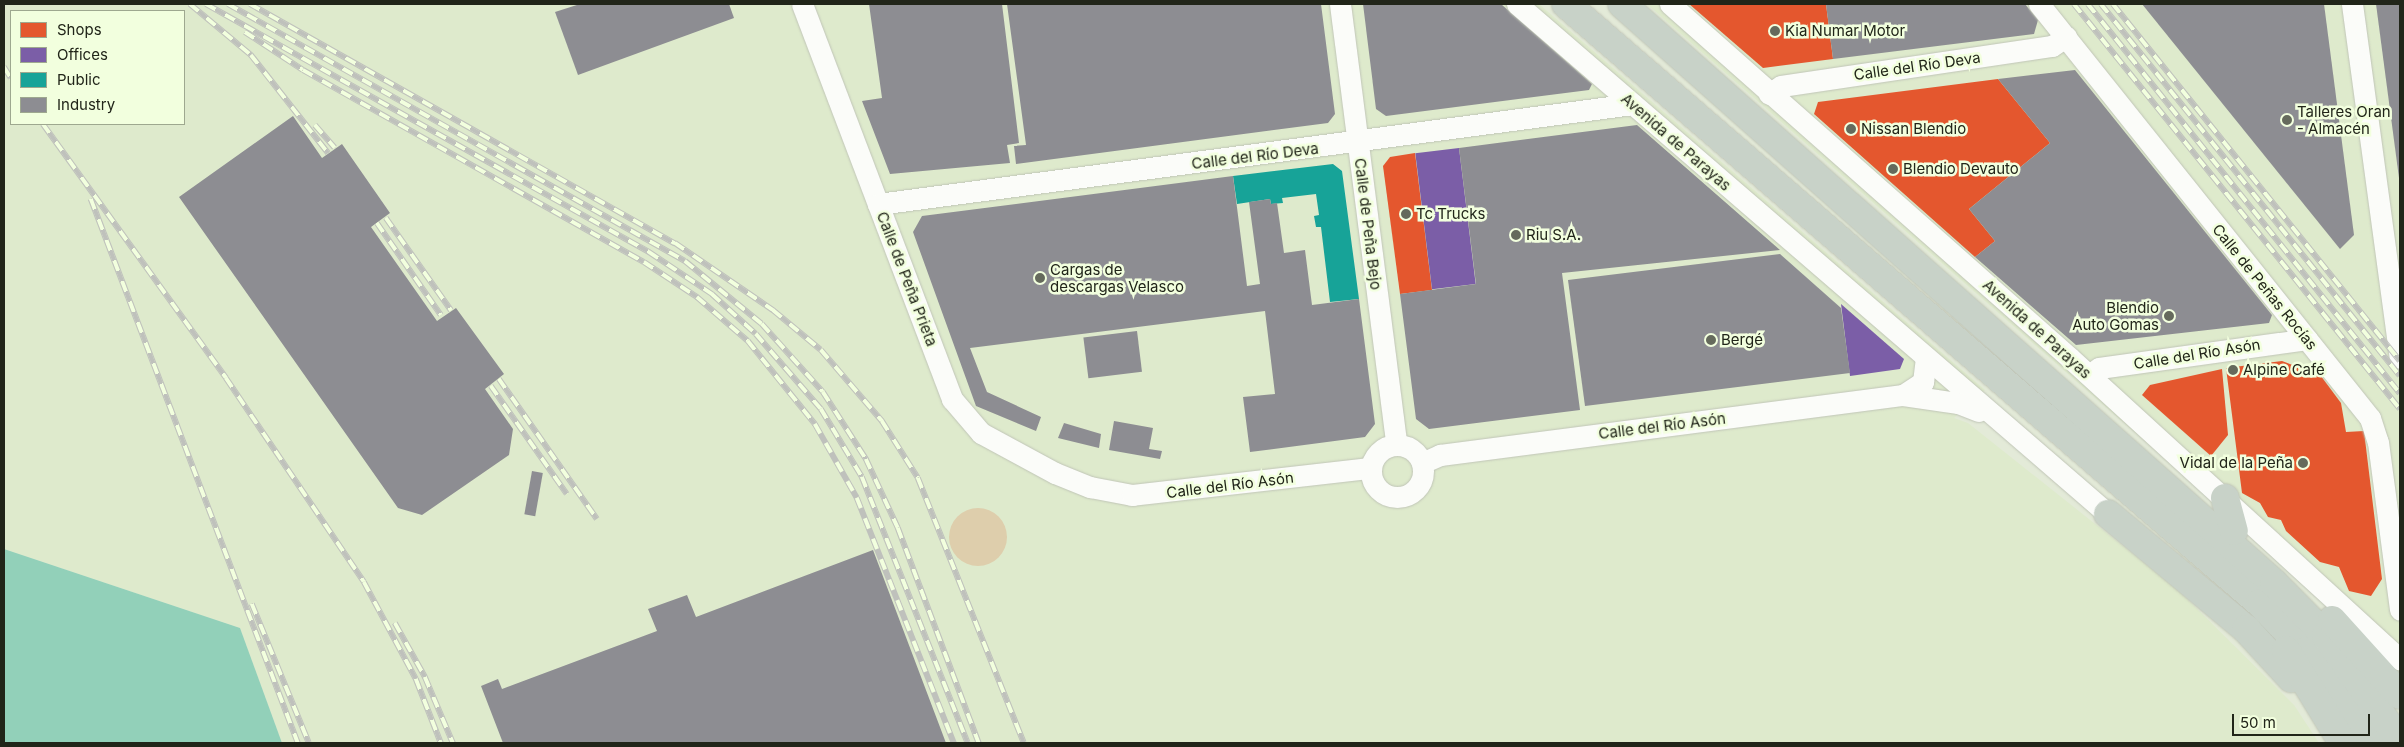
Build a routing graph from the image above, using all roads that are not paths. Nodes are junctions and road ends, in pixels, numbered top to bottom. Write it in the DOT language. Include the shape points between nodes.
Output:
graph roads {
  1 [pos="802,4"];
  2 [pos="1340,4"];
  3 [pos="1517,4"];
  4 [pos="1566,4"];
  5 [pos="1622,4"];
  6 [pos="1670,4"];
  7 [pos="2039,4"];
  8 [pos="2352,4"];
  9 [pos="2066,37"];
  10 [pos="1769,94"];
  11 [pos="1632,104"];
  12 [pos="1358,142"];
  13 [pos="878,204"];
  14 [pos="1851,208"];
  15 [pos="1829,232"];
  16 [pos="2306,339"];
  17 [pos="1926,358"];
  18 [pos="2400,358"];
  19 [pos="2089,375"];
  20 [pos="1903,395"];
  21 [pos="1991,416"];
  22 [pos="1396,444"];
  23 [pos="1422,463"];
  24 [pos="1370,468"];
  25 [pos="1090,487"];
  26 [pos="2225,498"];
  27 [pos="2108,514"];
  28 [pos="2234,531"];
  29 [pos="2400,610"];
  30 [pos="2397,648"];
  31 [pos="2400,695"];
  32 [pos="2341,741"];
  33 [pos="2400,741"];
  34 [pos="2374,743"];
  1 -- 13 [label="street, Calle de Peña Prieta"];
  2 -- 12 [label="street, Calle de Peña Bejo"];
  3 -- 11 [label="street, Avenida de Parayas"];
  4 -- 15 [label="highway"];
  5 -- 14 [label="highway"];
  6 -- 10 [label="street, Avenida de Parayas"];
  7 -- 9 [label="street, Calle de Peñas Rocías"];
  8 -- 18 [label="street"];
  9 -- 10 [label="street, Calle del Río Deva" via="2052,46 1780,86"];
  9 -- 16 [label="street, Calle de Peñas Rocías"];
  10 -- 19 [label="street, Avenida de Parayas"];
  11 -- 12 [label="street, Calle del Río Deva"];
  11 -- 17 [label="street, Avenida de Parayas"];
  12 -- 13 [label="street, Calle del Río Deva"];
  12 -- 22 [label="street, Calle de Peña Bejo"];
  13 -- 25 [label="street, Calle de Peña Prieta" via="952,399 965,418 1020,456"];
  14 -- 28 [label="highway" via="1974,298"];
  14 -- 33 [label="highway" via="2274,583 2326,636"];
  15 -- 32 [label="highway" via="2031,422 2284,647"];
  15 -- 34 [label="highway" via="2260,602 2306,652"];
  16 -- 19 [label="street, Calle del Río Asón" via="2099,368"];
  16 -- 29 [label="street, Calle de Peñas Rocías" via="2370,418 2378,442"];
  17 -- 20 [label="street, Calle del Río Asón" via="1924,382"];
  17 -- 21 [label="street, Avenida de Parayas"];
  19 -- 26 [label="street, Avenida de Parayas"];
  20 -- 21 [label="street, Calle del Río Asón" via="1958,403"];
  20 -- 23 [label="street, Calle del Río Asón" via="1440,455"];
  21 -- 27 [label="street, Avenida de Parayas"];
  22 -- 23 [label="street" via="1413,450"];
  22 -- 24 [label="street" via="1377,454"];
  23 -- 24 [label="street" via="1418,486 1403,497 1381,492"];
  24 -- 25 [label="street, Calle del Río Asón" via="1158,494"];
  26 -- 28 [label="highway"];
  26 -- 30 [label="street, Avenida de Parayas"];
  27 -- 32 [label="highway" via="2246,629"];
  28 -- 31 [label="highway" via="2297,585"];
}
